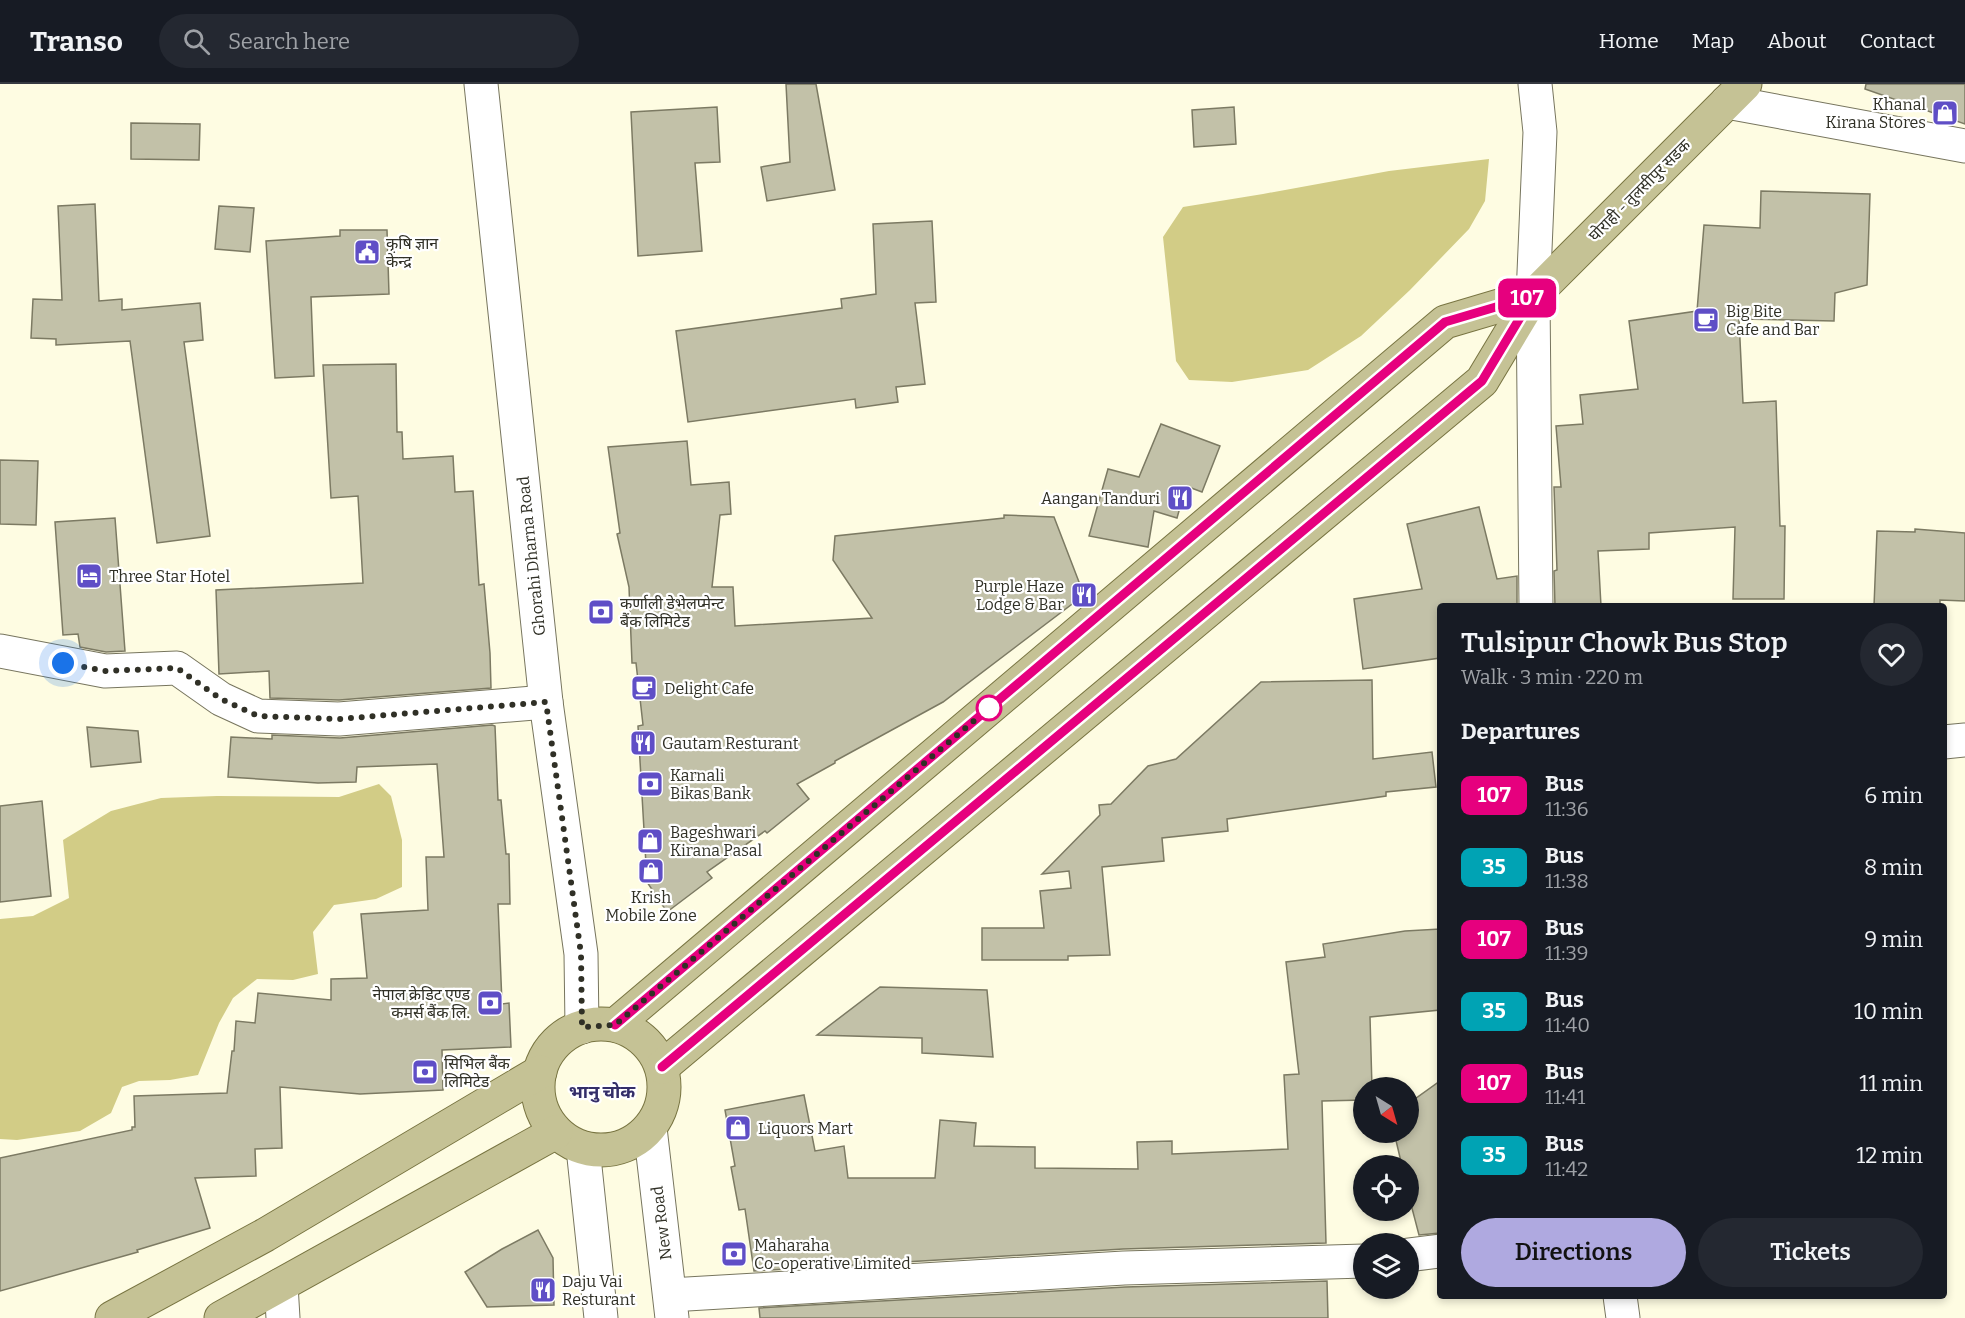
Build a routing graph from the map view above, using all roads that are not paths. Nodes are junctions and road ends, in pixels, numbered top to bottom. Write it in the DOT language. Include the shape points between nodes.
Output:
graph roads {
  1 [pos="481,84"];
  2 [pos="1535,84"];
  3 [pos="1736,93"];
  4 [pos="1965,146"];
  5 [pos="1533,296"];
  6 [pos="1536,603"];
  7 [pos="0,651"];
  8 [pos="546,702"];
  9 [pos="1965,740"];
  10 [pos="1947,742"];
  11 [pos="615,1025"];
  12 [pos="582,1027"];
  13 [pos="662,1067"];
  14 [pos="540,1072"];
  15 [pos="650,1128"];
  16 [pos="570,1140"];
  17 [pos="1437,1251"];
  18 [pos="1419,1254"];
  19 [pos="1353,1261"];
  20 [pos="280,1284"];
  21 [pos="1620,1299"];
  22 [pos="671,1306"];
  23 [pos="112,1318"];
  24 [pos="220,1318"];
  25 [pos="283,1318"];
  26 [pos="601,1318"];
  27 [pos="1623,1318"];
  1 -- 8 [label="street, Ghorahi Dharna Road"];
  2 -- 5 [label="street" via="1540,132"];
  3 -- 4 [label="street"];
  3 -- 5 [label="main road, घोराही - तुलसीपुर सडक"];
  5 -- 6 [label="street"];
  5 -- 11 [label="main road, घोराही - तुलसीपुर सडक" via="1445,322"];
  5 -- 13 [label="main road, घोराही - तुलसीपुर सडक" via="1482,381"];
  7 -- 8 [label="street" via="105,671 177,668 221,699 258,716 339,719"];
  8 -- 12 [label="street, Ghorahi Dharna Road" via="581,954"];
  9 -- 10 [label="street"];
  11 -- 12 [label="main road"];
  11 -- 13 [label="main road" via="635,1033 652,1048"];
  12 -- 14 [label="main road" via="563,1037"];
  13 -- 15 [label="main road" via="664,1099"];
  14 -- 16 [label="main road" via="538,1094 544,1114"];
  14 -- 23 [label="main road" via="265,1234"];
  15 -- 16 [label="main road" via="631,1143 608,1150"];
  15 -- 22 [label="street, New Road"];
  16 -- 20 [label="main road"];
  16 -- 26 [label="street"];
  17 -- 18 [label="street"];
  19 -- 22 [label="street" via="1124,1268"];
  20 -- 24 [label="main road"];
  20 -- 25 [label="street"];
  21 -- 27 [label="street"];
}
